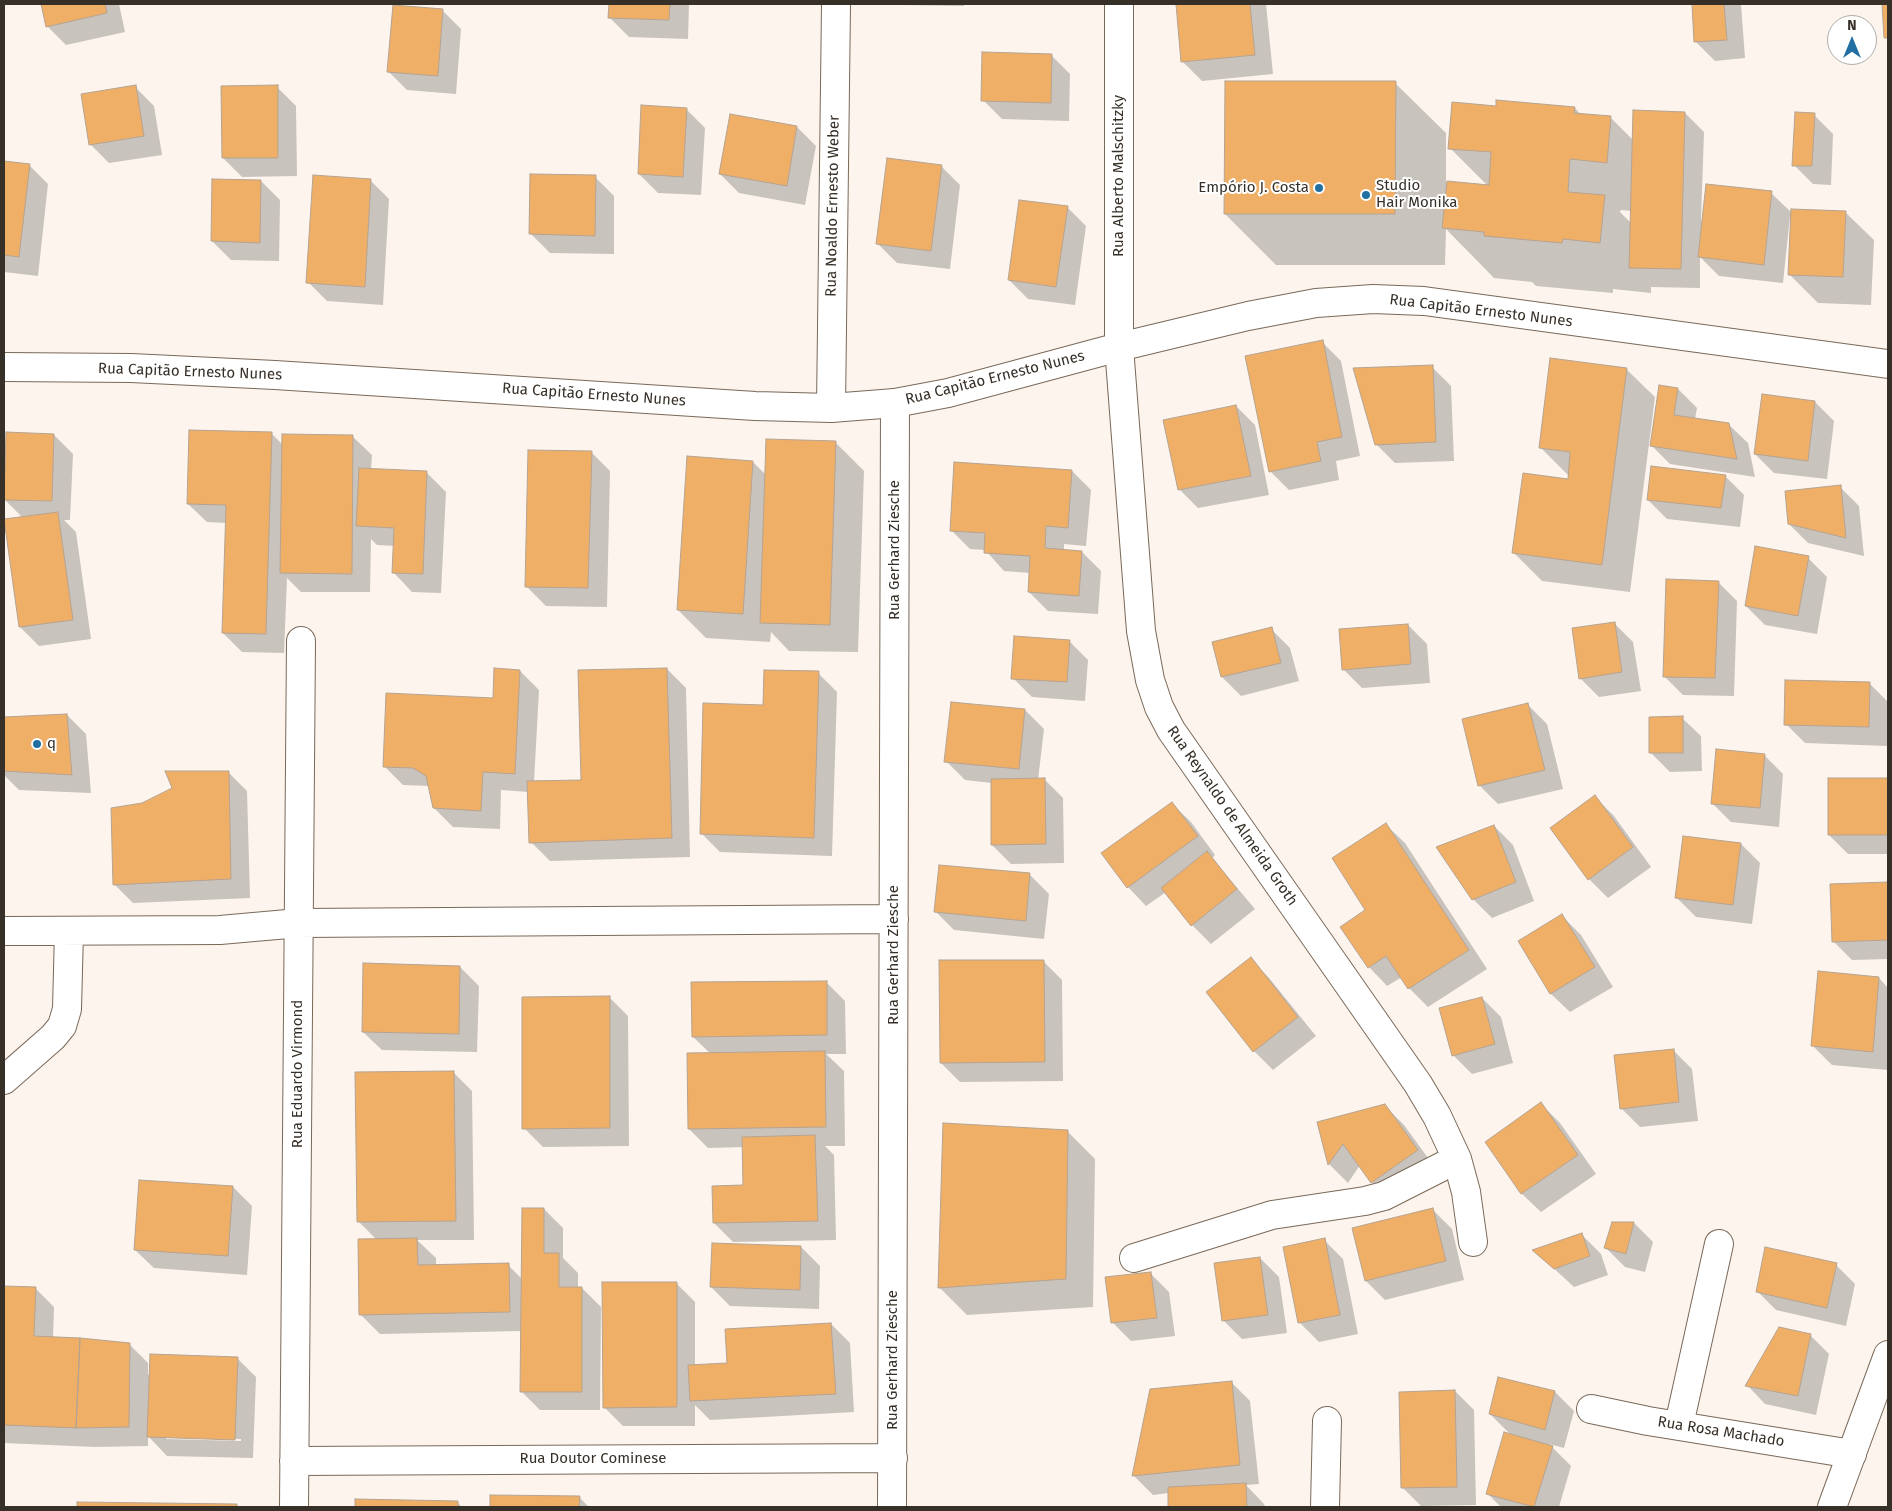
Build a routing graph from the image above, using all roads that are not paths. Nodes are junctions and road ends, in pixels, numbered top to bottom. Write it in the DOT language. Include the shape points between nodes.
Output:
graph roads {
  1 [pos="836,4"];
  2 [pos="1119,4"];
  3 [pos="1118,347"];
  4 [pos="1888,364"];
  5 [pos="4,367"];
  6 [pos="895,403"];
  7 [pos="831,408"];
  8 [pos="301,641"];
  9 [pos="894,919"];
  10 [pos="299,923"];
  11 [pos="4,931"];
  12 [pos="69,931"];
  13 [pos="4,1080"];
  14 [pos="1457,1159"];
  15 [pos="1473,1242"];
  16 [pos="1719,1244"];
  17 [pos="1134,1258"];
  18 [pos="1888,1355"];
  19 [pos="1591,1408"];
  20 [pos="1327,1421"];
  21 [pos="1679,1425"];
  22 [pos="1852,1454"];
  23 [pos="893,1458"];
  24 [pos="294,1461"];
  25 [pos="294,1507"];
  26 [pos="892,1507"];
  27 [pos="1325,1507"];
  28 [pos="1832,1507"];
  1 -- 7 [label="street, Rua Noaldo Ernesto Weber"];
  2 -- 3 [label="street, Rua Alberto Malschitzky"];
  3 -- 4 [label="street, Rua Capitão Ernesto Nunes" via="1268,312 1316,303 1373,299 1424,301"];
  3 -- 6 [label="street, Rua Capitão Ernesto Nunes" via="948,393"];
  3 -- 14 [label="street, Rua Reynaldo de Almeida Groth" via="1141,631 1150,680 1159,707 1171,730 1418,1084"];
  5 -- 7 [label="street, Rua Capitão Ernesto Nunes" via="130,368 275,375 755,406"];
  6 -- 7 [label="street, Rua Capitão Ernesto Nunes"];
  6 -- 9 [label="street, Rua Gerhard Ziesche"];
  8 -- 10 [label="street, Rua Eduardo Virmond"];
  9 -- 10 [label="street"];
  9 -- 23 [label="street, Rua Gerhard Ziesche"];
  10 -- 12 [label="street" via="220,930"];
  10 -- 24 [label="street, Rua Eduardo Virmond"];
  11 -- 12 [label="street"];
  12 -- 13 [label="street" via="66,1009 62,1026"];
  14 -- 15 [label="street, Rua Reynaldo de Almeida Groth" via="1466,1192"];
  14 -- 17 [label="street" via="1378,1198 1272,1216"];
  16 -- 21 [label="street"];
  18 -- 22 [label="street"];
  19 -- 21 [label="street, Rua Rosa Machado"];
  20 -- 27 [label="street"];
  21 -- 22 [label="street, Rua Rosa Machado"];
  22 -- 28 [label="street"];
  23 -- 24 [label="street, Rua Doutor Cominese"];
  23 -- 26 [label="street, Rua Gerhard Ziesche"];
  24 -- 25 [label="street, Rua Eduardo Virmond"];
}
